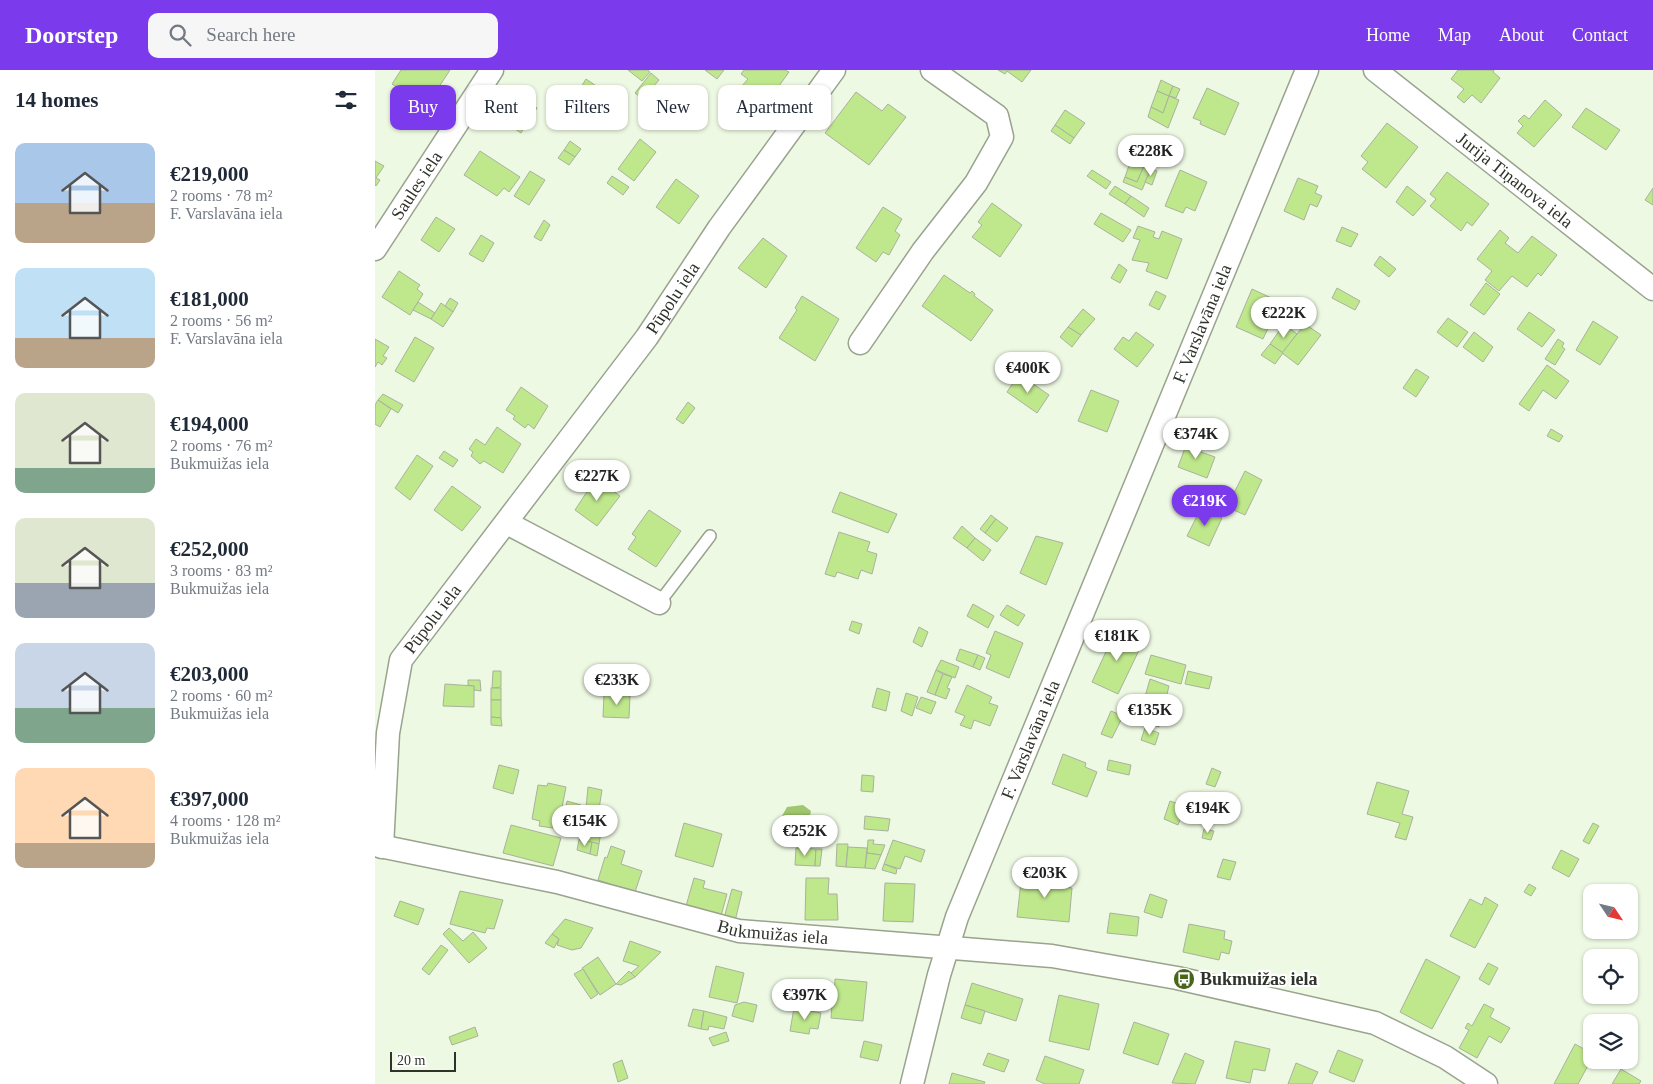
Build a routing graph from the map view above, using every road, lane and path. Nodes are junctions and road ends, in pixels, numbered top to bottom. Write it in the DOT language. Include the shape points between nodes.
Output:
graph roads {
  1 [pos="492,70"];
  2 [pos="834,70"];
  3 [pos="932,70"];
  4 [pos="1307,70"];
  5 [pos="1375,70"];
  6 [pos="375,249"];
  7 [pos="1653,289"];
  8 [pos="860,344"];
  9 [pos="507,523"];
  10 [pos="710,536"];
  11 [pos="659,603"];
  12 [pos="379,846"];
  13 [pos="947,947"];
  14 [pos="912,1084"];
  15 [pos="1486,1084"];
  1 -- 6 [label="street, Saules iela"];
  2 -- 9 [label="street, Pūpolu iela" via="719,228 647,337"];
  3 -- 8 [label="street" via="997,116 1002,136 977,183 923,251"];
  4 -- 13 [label="street, F. Varslavāna iela"];
  5 -- 7 [label="street, Jurija Tiņanova iela"];
  9 -- 11 [label="street"];
  9 -- 12 [label="street, Pūpolu iela" via="401,660 388,733"];
  10 -- 11 [label="lane"];
  12 -- 13 [label="street, Bukmuižas iela" via="557,882 739,931"];
  13 -- 14 [label="street, F. Varslavāna iela"];
  13 -- 15 [label="street, Bukmuižas iela" via="1052,956 1177,978 1375,1023 1445,1057"];
}
